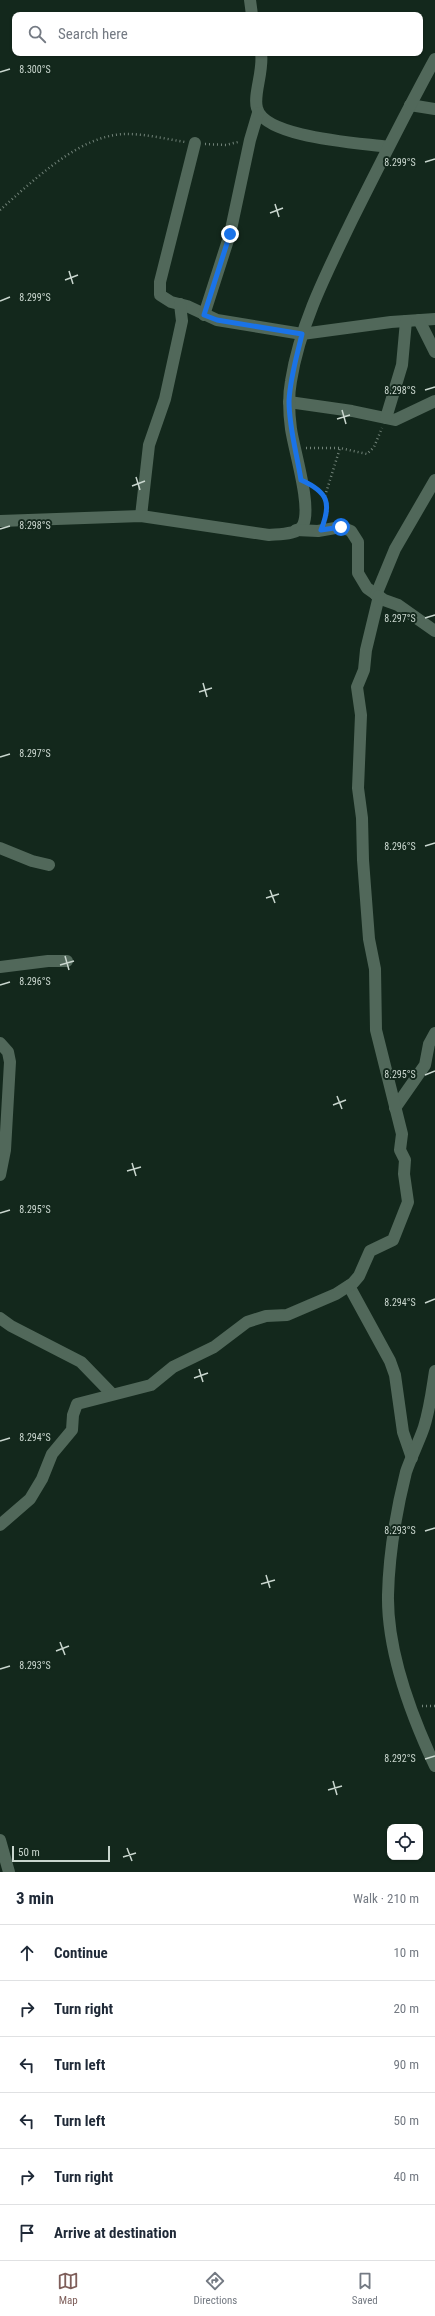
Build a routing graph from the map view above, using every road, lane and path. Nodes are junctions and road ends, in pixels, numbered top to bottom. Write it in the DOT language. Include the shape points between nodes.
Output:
graph roads {
  1 [pos="250,0"];
  2 [pos="252,12"];
  3 [pos="261,56"];
  4 [pos="435,59"];
  5 [pos="410,105"];
  6 [pos="435,109"];
  7 [pos="258,113"];
  8 [pos="250,140"];
  9 [pos="195,143"];
  10 [pos="388,147"];
  11 [pos="0,210"];
  12 [pos="180,304"];
  13 [pos="201,313"];
  14 [pos="435,319"];
  15 [pos="419,320"];
  16 [pos="182,321"];
  17 [pos="406,321"];
  18 [pos="302,334"];
  19 [pos="435,352"];
  20 [pos="435,401"];
  21 [pos="289,402"];
  22 [pos="386,418"];
  23 [pos="340,448"];
  24 [pos="296,449"];
  25 [pos="301,480"];
  26 [pos="435,480"];
  27 [pos="325,497"];
  28 [pos="142,516"];
  29 [pos="0,521"];
  30 [pos="296,530"];
  31 [pos="321,530"];
  32 [pos="378,596"];
  33 [pos="435,631"];
  34 [pos="0,848"];
  35 [pos="49,865"];
  36 [pos="67,961"];
  37 [pos="0,967"];
  38 [pos="435,1033"];
  39 [pos="0,1043"];
  40 [pos="395,1108"];
  41 [pos="0,1175"];
  42 [pos="349,1286"];
  43 [pos="0,1318"];
  44 [pos="435,1371"];
  45 [pos="112,1394"];
  46 [pos="412,1458"];
  47 [pos="0,1525"];
  48 [pos="435,1766"];
  49 [pos="0,1840"];
  50 [pos="9,1872"];
  1 -- 2 [label="street"];
  3 -- 7 [label="street" via="256,106"];
  4 -- 5 [label="street"];
  5 -- 6 [label="street"];
  5 -- 10 [label="street"];
  7 -- 8 [label="street"];
  7 -- 10 [label="street" via="270,122 300,135"];
  8 -- 9 [label="path" via="226,145"];
  8 -- 13 [label="street" via="230,234"];
  9 -- 11 [label="path" via="126,134 104,137 77,149 34,180"];
  9 -- 12 [label="street" via="159,290 160,295 166,300"];
  10 -- 18 [label="street" via="339,247 307,317"];
  12 -- 13 [label="street"];
  12 -- 16 [label="street"];
  13 -- 16 [label="street"];
  13 -- 18 [label="street" via="217,320"];
  14 -- 15 [label="street"];
  15 -- 17 [label="street"];
  15 -- 19 [label="street"];
  16 -- 28 [label="street" via="165,399 149,445"];
  17 -- 18 [label="street"];
  17 -- 22 [label="street" via="402,365"];
  18 -- 21 [label="street"];
  20 -- 22 [label="street" via="401,418"];
  21 -- 22 [label="street"];
  21 -- 24 [label="street" via="291,430"];
  22 -- 23 [label="path" via="370,453 364,455"];
  23 -- 24 [label="path"];
  23 -- 27 [label="path"];
  24 -- 25 [label="street"];
  25 -- 27 [label="path" via="313,486"];
  25 -- 30 [label="street" via="303,524"];
  26 -- 32 [label="street" via="392,554"];
  27 -- 31 [label="path" via="327,512"];
  28 -- 29 [label="street"];
  28 -- 30 [label="street" via="269,535"];
  30 -- 31 [label="street"];
  31 -- 32 [label="street" via="347,528 355,535 358,542 360,579"];
  32 -- 33 [label="street" via="398,605"];
  32 -- 40 [label="street" via="364,670 358,687 361,715 358,788 369,939 375,969 376,1030"];
  34 -- 35 [label="street"];
  36 -- 37 [label="street"];
  38 -- 40 [label="street" via="429,1044 425,1065"];
  39 -- 41 [label="street" via="8,1052 10,1062 5,1150"];
  40 -- 42 [label="street" via="402,1134 400,1150 405,1160 408,1202 393,1240 370,1251 359,1276"];
  42 -- 45 [label="street" via="287,1315 251,1320 214,1347 173,1368 151,1385"];
  42 -- 46 [label="street" via="390,1361 395,1375 403,1432"];
  43 -- 45 [label="street" via="81,1362"];
  44 -- 46 [label="street" via="424,1428"];
  45 -- 47 [label="street" via="77,1404 72,1430 52,1454 30,1499"];
  46 -- 48 [label="street" via="396,1516 388,1596 396,1655 420,1734"];
  49 -- 50 [label="street"];
}
